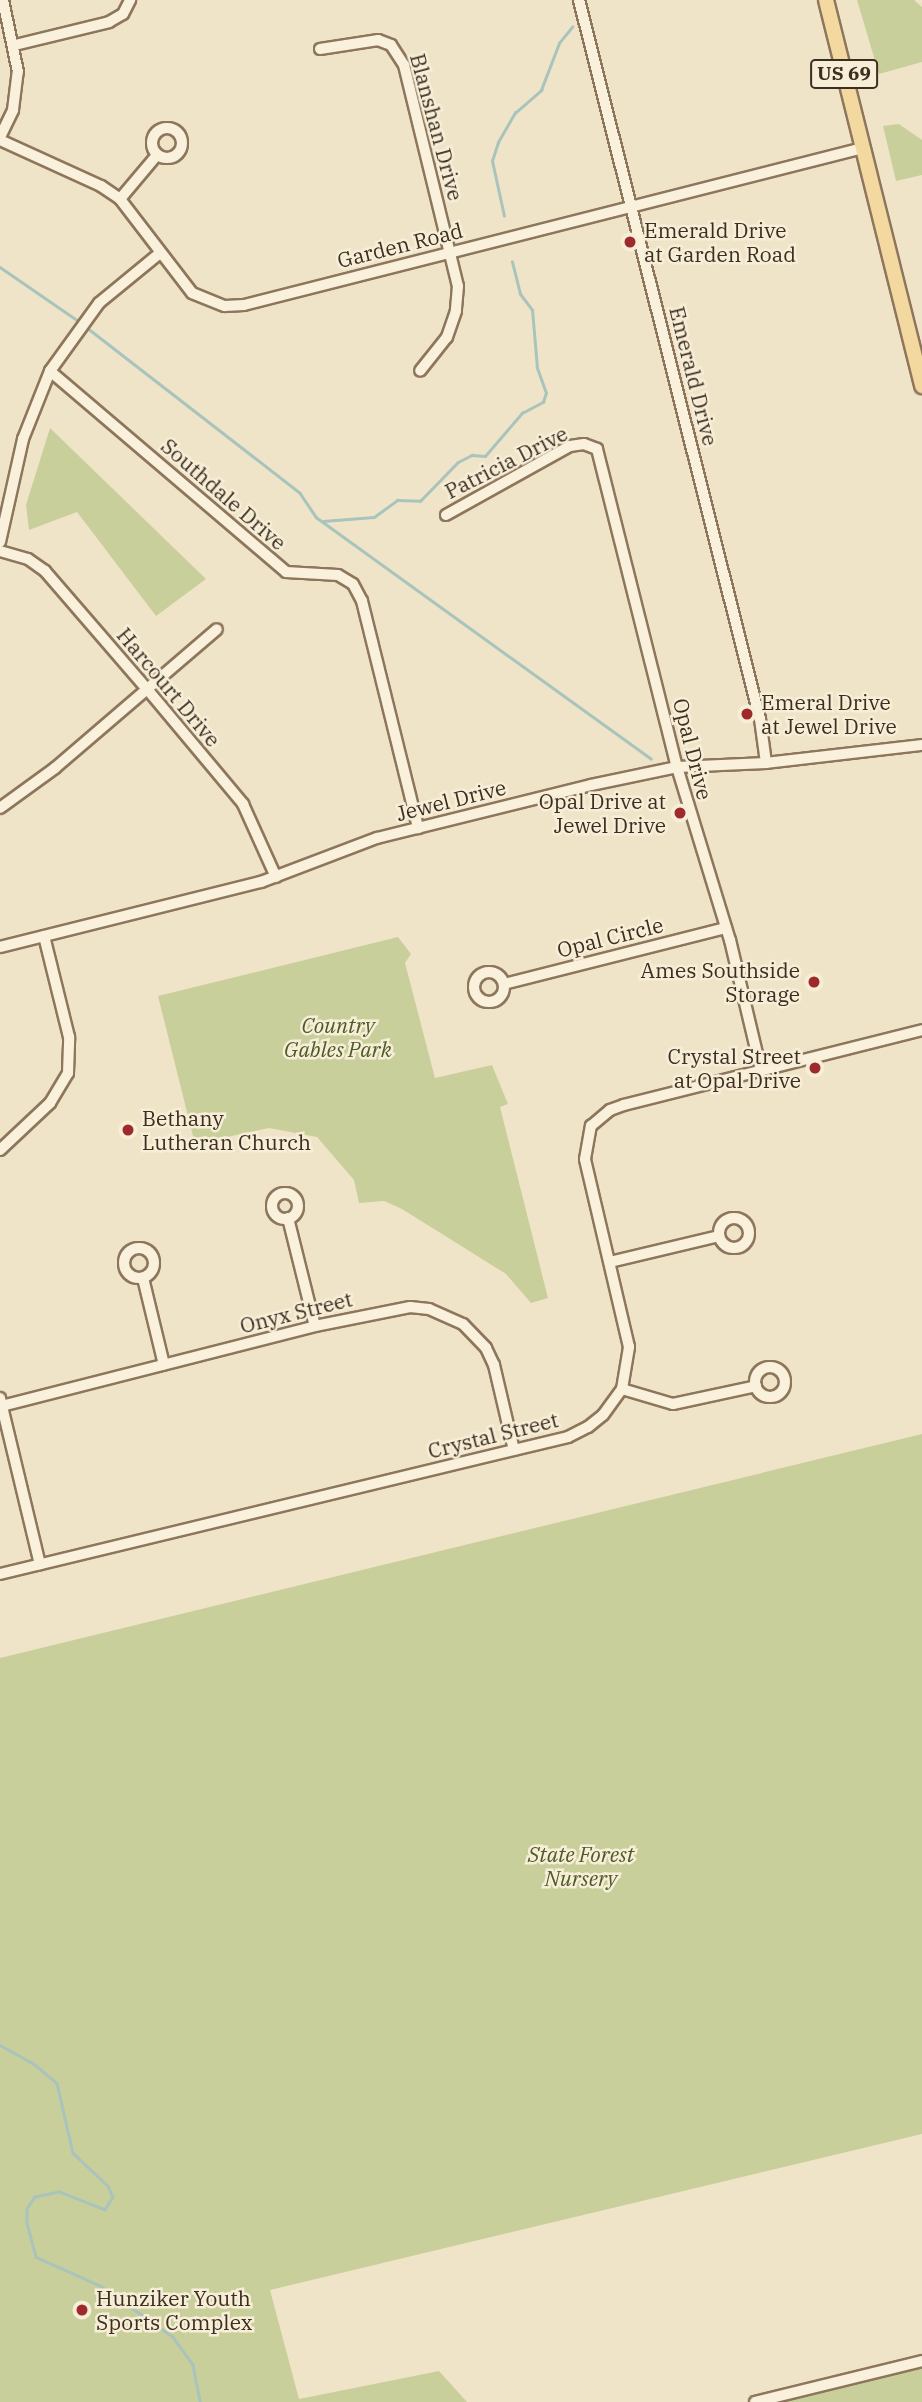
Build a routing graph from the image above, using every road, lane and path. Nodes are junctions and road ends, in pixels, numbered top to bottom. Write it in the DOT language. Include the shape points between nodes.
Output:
graph roads {
  1 [pos="3,0"];
  2 [pos="130,0"];
  3 [pos="579,0"];
  4 [pos="825,0"];
  5 [pos="15,45"];
  6 [pos="320,49"];
  7 [pos="0,138"];
  8 [pos="863,148"];
  9 [pos="157,155"];
  10 [pos="120,199"];
  11 [pos="632,207"];
  12 [pos="450,252"];
  13 [pos="160,253"];
  14 [pos="50,371"];
  15 [pos="420,371"];
  16 [pos="922,386"];
  17 [pos="584,444"];
  18 [pos="446,515"];
  19 [pos="0,542"];
  20 [pos="0,551"];
  21 [pos="217,629"];
  22 [pos="147,689"];
  23 [pos="922,745"];
  24 [pos="766,763"];
  25 [pos="677,767"];
  26 [pos="0,808"];
  27 [pos="418,828"];
  28 [pos="276,877"];
  29 [pos="726,928"];
  30 [pos="44,936"];
  31 [pos="0,947"];
  32 [pos="504,984"];
  33 [pos="922,1030"];
  34 [pos="761,1070"];
  35 [pos="0,1150"];
  36 [pos="288,1218"];
  37 [pos="719,1236"];
  38 [pos="610,1262"];
  39 [pos="143,1278"];
  40 [pos="314,1326"];
  41 [pos="164,1365"];
  42 [pos="756,1385"];
  43 [pos="622,1389"];
  44 [pos="1,1402"];
  45 [pos="514,1450"];
  46 [pos="40,1564"];
  47 [pos="0,1574"];
  48 [pos="922,2361"];
  49 [pos="755,2402"];
  1 -- 5 [label="street"];
  2 -- 5 [label="street" via="123,14 109,22"];
  3 -- 11 [label="street, Emerald Drive"];
  4 -- 8 [label="main road, US 69"];
  5 -- 7 [label="street" via="16,96"];
  6 -- 12 [label="street, Blanshan Drive" via="378,40 399,54"];
  7 -- 10 [label="street, Garden Road"];
  8 -- 11 [label="street, Garden Road"];
  8 -- 16 [label="main road, US 69"];
  9 -- 10 [label="street"];
  10 -- 13 [label="street, Garden Road"];
  11 -- 12 [label="street, Garden Road"];
  11 -- 24 [label="street, Emerald Drive" via="760,719"];
  12 -- 13 [label="street, Garden Road" via="225,306 192,293"];
  12 -- 15 [label="street, Blanshan Drive" via="458,286 456,312 447,337"];
  13 -- 14 [label="street" via="99,303 70,337"];
  14 -- 19 [label="street" via="23,439"];
  14 -- 27 [label="street, Southdale Drive" via="286,572 338,576 353,584 362,601"];
  17 -- 18 [label="street, Patricia Drive" via="570,446"];
  17 -- 25 [label="street, Opal Drive" via="597,449 602,462"];
  20 -- 22 [label="street, Harcourt Drive" via="29,559 45,571"];
  21 -- 22 [label="street"];
  22 -- 26 [label="street"];
  22 -- 28 [label="street, Harcourt Drive" via="243,804"];
  23 -- 24 [label="street, Jewel Drive"];
  24 -- 25 [label="street, Jewel Drive"];
  25 -- 27 [label="street, Jewel Drive"];
  25 -- 29 [label="street, Opal Drive"];
  27 -- 28 [label="street, Jewel Drive" via="377,838"];
  28 -- 30 [label="street, Jewel Drive"];
  29 -- 32 [label="street, Opal Circle"];
  29 -- 34 [label="street, Opal Drive"];
  30 -- 31 [label="street, Jewel Drive"];
  30 -- 35 [label="street" via="69,1038 68,1073 50,1103"];
  33 -- 34 [label="street, Crystal Street"];
  34 -- 38 [label="street, Crystal Street" via="624,1105 591,1126 585,1159"];
  36 -- 40 [label="street"];
  37 -- 38 [label="street"];
  38 -- 43 [label="street, Crystal Street" via="629,1347"];
  39 -- 41 [label="street"];
  40 -- 41 [label="street, Onyx Street"];
  40 -- 45 [label="street, Onyx Street" via="410,1307 429,1309 463,1324 494,1365"];
  41 -- 44 [label="street, Onyx Street"];
  42 -- 43 [label="street" via="673,1404"];
  43 -- 45 [label="street, Crystal Street" via="588,1427"];
  44 -- 46 [label="street"];
  45 -- 46 [label="street, Crystal Street"];
  46 -- 47 [label="street, Crystal Street"];
  48 -- 49 [label="street"];
}
